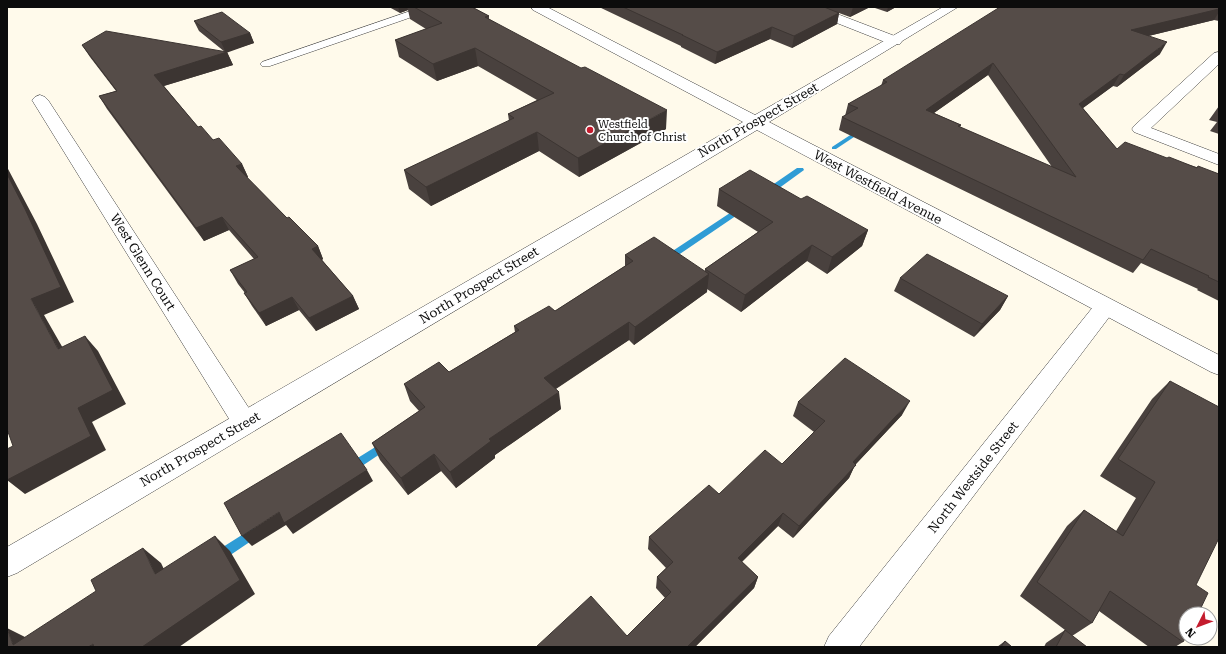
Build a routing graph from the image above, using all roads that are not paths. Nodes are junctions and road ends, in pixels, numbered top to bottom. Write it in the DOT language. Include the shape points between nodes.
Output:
graph roads {
  1 [pos="432,7"];
  2 [pos="537,7"];
  3 [pos="808,7"];
  4 [pos="952,7"];
  5 [pos="895,41"];
  6 [pos="1219,56"];
  7 [pos="266,64"];
  8 [pos="40,100"];
  9 [pos="755,122"];
  10 [pos="1219,160"];
  11 [pos="1105,307"];
  12 [pos="1219,366"];
  13 [pos="245,423"];
  14 [pos="7,563"];
  15 [pos="840,647"];
  1 -- 7 [label="lane"];
  2 -- 9 [label="street, West Westfield Avenue"];
  3 -- 5 [label="street"];
  4 -- 5 [label="street, North Prospect Street"];
  5 -- 9 [label="street, North Prospect Street"];
  6 -- 10 [label="street" via="1140,129"];
  8 -- 13 [label="street, West Glenn Court"];
  9 -- 11 [label="street, West Westfield Avenue"];
  9 -- 13 [label="street, North Prospect Street"];
  11 -- 12 [label="street, West Westfield Avenue"];
  11 -- 15 [label="street, North Westside Street"];
  13 -- 14 [label="street, North Prospect Street"];
}
